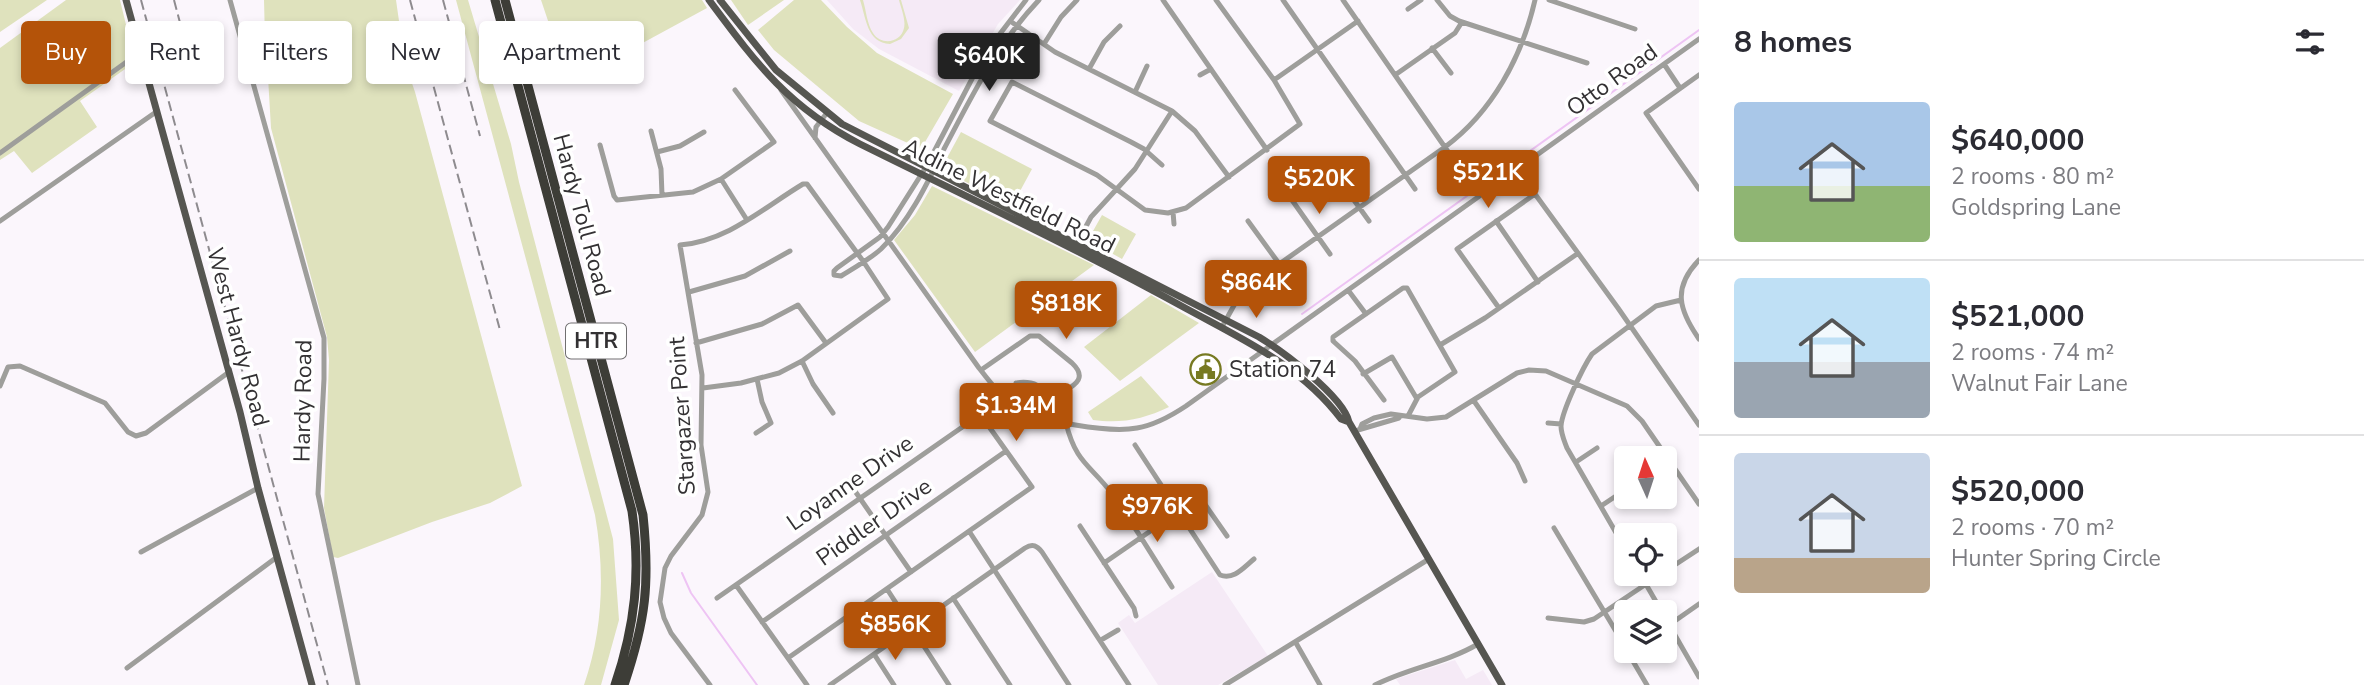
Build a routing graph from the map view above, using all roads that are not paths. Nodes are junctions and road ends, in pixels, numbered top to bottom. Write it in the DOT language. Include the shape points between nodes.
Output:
graph roads {
  1 [pos="125,0"];
  2 [pos="230,0"];
  3 [pos="495,0"];
  4 [pos="505,0"];
  5 [pos="709,0"];
  6 [pos="720,0"];
  7 [pos="1026,0"];
  8 [pos="1039,0"];
  9 [pos="1077,0"];
  10 [pos="1163,0"];
  11 [pos="1216,0"];
  12 [pos="1283,0"];
  13 [pos="1343,0"];
  14 [pos="1421,0"];
  15 [pos="1437,0"];
  16 [pos="1535,0"];
  17 [pos="1549,0"];
  18 [pos="1032,6"];
  19 [pos="1408,9"];
  20 [pos="1009,20"];
  21 [pos="131,21"];
  22 [pos="1358,21"];
  23 [pos="1462,22"];
  24 [pos="1016,25"];
  25 [pos="1120,26"];
  26 [pos="741,27"];
  27 [pos="1635,29"];
  28 [pos="733,32"];
  29 [pos="1699,39"];
  30 [pos="1521,41"];
  31 [pos="1044,44"];
  32 [pos="1432,48"];
  33 [pos="1318,49"];
  34 [pos="125,63"];
  35 [pos="1587,63"];
  36 [pos="1664,64"];
  37 [pos="1147,66"];
  38 [pos="1089,69"];
  39 [pos="1211,69"];
  40 [pos="1451,73"];
  41 [pos="1200,75"];
  42 [pos="1395,75"];
  43 [pos="1699,75"];
  44 [pos="1273,80"];
  45 [pos="148,84"];
  46 [pos="778,86"];
  47 [pos="966,88"];
  48 [pos="1680,88"];
  49 [pos="735,90"];
  50 [pos="973,92"];
  51 [pos="1135,92"];
  52 [pos="1172,111"];
  53 [pos="156,112"];
  54 [pos="827,114"];
  55 [pos="821,121"];
  56 [pos="651,131"];
  57 [pos="704,132"];
  58 [pos="815,138"];
  59 [pos="862,140"];
  60 [pos="600,145"];
  61 [pos="1444,147"];
  62 [pos="1267,150"];
  63 [pos="1146,151"];
  64 [pos="657,152"];
  65 [pos="0,153"];
  66 [pos="1162,165"];
  67 [pos="1330,167"];
  68 [pos="928,172"];
  69 [pos="1406,175"];
  70 [pos="1229,177"];
  71 [pos="721,179"];
  72 [pos="1469,182"];
  73 [pos="1117,188"];
  74 [pos="1415,189"];
  75 [pos="1699,189"];
  76 [pos="1287,193"];
  77 [pos="662,195"];
  78 [pos="1360,208"];
  79 [pos="1173,212"];
  80 [pos="747,220"];
  81 [pos="1248,220"];
  82 [pos="0,221"];
  83 [pos="1369,221"];
  84 [pos="1496,221"];
  85 [pos="1174,224"];
  86 [pos="883,233"];
  87 [pos="1319,237"];
  88 [pos="888,240"];
  89 [pos="1075,246"];
  90 [pos="790,251"];
  91 [pos="857,253"];
  92 [pos="1330,254"];
  93 [pos="1577,254"];
  94 [pos="1699,260"];
  95 [pos="863,261"];
  96 [pos="1280,265"];
  97 [pos="1291,280"];
  98 [pos="1538,282"];
  99 [pos="1348,290"];
  100 [pos="689,292"];
  101 [pos="1681,300"];
  102 [pos="1499,308"];
  103 [pos="1366,314"];
  104 [pos="1224,324"];
  105 [pos="1630,326"];
  106 [pos="1699,339"];
  107 [pos="696,343"];
  108 [pos="826,343"];
  109 [pos="1272,345"];
  110 [pos="1440,345"];
  111 [pos="1264,351"];
  112 [pos="802,361"];
  113 [pos="981,370"];
  114 [pos="229,372"];
  115 [pos="1363,374"];
  116 [pos="757,379"];
  117 [pos="1016,383"];
  118 [pos="1577,383"];
  119 [pos="0,386"];
  120 [pos="703,388"];
  121 [pos="1004,398"];
  122 [pos="1055,399"];
  123 [pos="1384,400"];
  124 [pos="1417,400"];
  125 [pos="1474,401"];
  126 [pos="833,413"];
  127 [pos="980,414"];
  128 [pos="1408,416"];
  129 [pos="1043,419"];
  130 [pos="1349,422"];
  131 [pos="1548,422"];
  132 [pos="1066,423"];
  133 [pos="1561,424"];
  134 [pos="1699,425"];
  135 [pos="1357,430"];
  136 [pos="756,433"];
  137 [pos="1135,445"];
  138 [pos="1597,448"];
  139 [pos="1006,451"];
  140 [pos="1576,462"];
  141 [pos="848,481"];
  142 [pos="1525,481"];
  143 [pos="258,488"];
  144 [pos="1696,495"];
  145 [pos="1614,497"];
  146 [pos="860,498"];
  147 [pos="1699,504"];
  148 [pos="1601,506"];
  149 [pos="1178,512"];
  150 [pos="1080,526"];
  151 [pos="1554,528"];
  152 [pos="1614,528"];
  153 [pos="969,531"];
  154 [pos="886,535"];
  155 [pos="1227,536"];
  156 [pos="1141,539"];
  157 [pos="1699,549"];
  158 [pos="141,552"];
  159 [pos="277,557"];
  160 [pos="1254,559"];
  161 [pos="1429,559"];
  162 [pos="1104,563"];
  163 [pos="1677,564"];
  164 [pos="995,569"];
  165 [pos="911,572"];
  166 [pos="736,585"];
  167 [pos="1643,586"];
  168 [pos="1172,587"];
  169 [pos="887,589"];
  170 [pos="717,598"];
  171 [pos="953,598"];
  172 [pos="1699,604"];
  173 [pos="1605,612"];
  174 [pos="1136,616"];
  175 [pos="1548,618"];
  176 [pos="1677,619"];
  177 [pos="762,622"];
  178 [pos="912,627"];
  179 [pos="1614,628"];
  180 [pos="1118,629"];
  181 [pos="1677,639"];
  182 [pos="1101,640"];
  183 [pos="1296,643"];
  184 [pos="1478,644"];
  185 [pos="874,654"];
  186 [pos="788,658"];
  187 [pos="1699,659"];
  188 [pos="1634,663"];
  189 [pos="1692,664"];
  190 [pos="127,668"];
  191 [pos="1699,677"];
  192 [pos="805,682"];
  193 [pos="312,685"];
  194 [pos="358,685"];
  195 [pos="615,685"];
  196 [pos="624,685"];
  197 [pos="709,685"];
  198 [pos="796,685"];
  199 [pos="830,685"];
  200 [pos="894,685"];
  201 [pos="949,685"];
  202 [pos="1010,685"];
  203 [pos="1069,685"];
  204 [pos="1129,685"];
  205 [pos="1225,685"];
  206 [pos="1320,685"];
  207 [pos="1375,685"];
  208 [pos="1502,685"];
  209 [pos="1647,685"];
  1 -- 21 [label="main road, West Hardy Road"];
  2 -- 194 [label="street, Hardy Road" via="324,338 318,494"];
  3 -- 195 [label="highway, Hardy Toll Road / HTR" via="632,511 637,544 635,598"];
  4 -- 196 [label="highway, Hardy Toll Road / HTR" via="643,515 646,598"];
  5 -- 28 [label="main road, Aldine Westfield Road"];
  6 -- 26 [label="main road, Aldine Westfield Road"];
  7 -- 18 [label="street"];
  7 -- 20 [label="street"];
  8 -- 18 [label="street"];
  9 -- 31 [label="street"];
  10 -- 39 [label="street"];
  11 -- 44 [label="street"];
  12 -- 33 [label="street"];
  13 -- 22 [label="street"];
  14 -- 19 [label="street"];
  15 -- 23 [label="street"];
  16 -- 30 [label="street"];
  17 -- 27 [label="street"];
  18 -- 24 [label="street"];
  20 -- 24 [label="street"];
  20 -- 47 [label="street"];
  22 -- 33 [label="street"];
  22 -- 42 [label="street"];
  23 -- 30 [label="street"];
  23 -- 32 [label="street" via="1455,33"];
  24 -- 31 [label="street"];
  24 -- 50 [label="street"];
  25 -- 38 [label="street" via="1104,42"];
  26 -- 28 [label="main road"];
  26 -- 54 [label="main road, Aldine Westfield Road" via="776,70"];
  28 -- 46 [label="main road, Aldine Westfield Road"];
  29 -- 36 [label="street, Otto Road"];
  30 -- 35 [label="street"];
  30 -- 61 [label="street" via="1490,102"];
  31 -- 38 [label="street"];
  32 -- 40 [label="street"];
  32 -- 42 [label="street"];
  33 -- 44 [label="street"];
  33 -- 69 [label="street"];
  34 -- 65 [label="street"];
  36 -- 48 [label="street"];
  36 -- 99 [label="street, Otto Road"];
  37 -- 51 [label="street"];
  38 -- 51 [label="street"];
  39 -- 41 [label="street"];
  39 -- 62 [label="street"];
  42 -- 61 [label="street"];
  43 -- 48 [label="street"];
  44 -- 62 [label="street" via="1300,124"];
  45 -- 53 [label="main road, West Hardy Road"];
  46 -- 55 [label="main road, Aldine Westfield Road"];
  46 -- 58 [label="street"];
  47 -- 50 [label="street"];
  47 -- 68 [label="street"];
  48 -- 75 [label="street" via="1646,113"];
  49 -- 71 [label="street" via="774,142"];
  50 -- 68 [label="street"];
  51 -- 52 [label="street"];
  52 -- 63 [label="street"];
  52 -- 70 [label="street" via="1195,131"];
  53 -- 82 [label="street"];
  53 -- 114 [label="main road, West Hardy Road"];
  54 -- 55 [label="street"];
  54 -- 59 [label="main road, Aldine Westfield Road"];
  55 -- 58 [label="street"];
  55 -- 59 [label="main road, Aldine Westfield Road"];
  56 -- 64 [label="street"];
  57 -- 64 [label="street"];
  58 -- 86 [label="street"];
  59 -- 68 [label="main road, Aldine Westfield Road"];
  60 -- 77 [label="street" via="617,200"];
  61 -- 69 [label="street"];
  61 -- 72 [label="street"];
  62 -- 70 [label="street"];
  63 -- 66 [label="street"];
  63 -- 73 [label="street"];
  63 -- 73 [label="street" via="1012,82 1008,86 990,121"];
  64 -- 77 [label="street"];
  67 -- 78 [label="street"];
  68 -- 86 [label="street"];
  68 -- 88 [label="street" via="911,210"];
  68 -- 89 [label="main road, Aldine Westfield Road"];
  69 -- 74 [label="street"];
  69 -- 78 [label="street"];
  70 -- 79 [label="street"];
  71 -- 77 [label="street" via="693,192"];
  71 -- 80 [label="street"];
  73 -- 79 [label="street" via="1145,210"];
  73 -- 89 [label="street" via="1098,207"];
  76 -- 87 [label="street"];
  78 -- 83 [label="street"];
  78 -- 87 [label="street"];
  79 -- 85 [label="street"];
  80 -- 91 [label="street" via="807,184"];
  80 -- 100 [label="street, Stargazer Point" via="714,237 680,245"];
  81 -- 96 [label="street"];
  84 -- 93 [label="street" via="1535,194"];
  84 -- 98 [label="street"];
  84 -- 102 [label="street" via="1457,249"];
  86 -- 88 [label="street"];
  86 -- 91 [label="street"];
  87 -- 92 [label="street"];
  87 -- 96 [label="street"];
  88 -- 95 [label="street"];
  88 -- 113 [label="street"];
  89 -- 104 [label="main road, Aldine Westfield Road"];
  90 -- 100 [label="street" via="745,276"];
  91 -- 95 [label="street"];
  91 -- 95 [label="street" via="836,268 834,275 841,276"];
  93 -- 98 [label="street"];
  93 -- 105 [label="street"];
  94 -- 101 [label="street" via="1687,276"];
  95 -- 108 [label="street" via="888,299"];
  96 -- 97 [label="street"];
  96 -- 104 [label="street" via="1241,294"];
  98 -- 102 [label="street"];
  99 -- 103 [label="street"];
  99 -- 109 [label="street, Otto Road"];
  100 -- 107 [label="street, Stargazer Point"];
  101 -- 105 [label="street" via="1656,306"];
  101 -- 106 [label="street" via="1685,318"];
  102 -- 110 [label="street"];
  103 -- 110 [label="street" via="1405,287"];
  103 -- 115 [label="street" via="1332,340"];
  104 -- 109 [label="main road, Aldine Westfield Road"];
  104 -- 111 [label="main road, Aldine Westfield Road"];
  105 -- 118 [label="street" via="1592,354"];
  105 -- 134 [label="street"];
  107 -- 108 [label="street" via="762,324 798,305"];
  107 -- 120 [label="street, Stargazer Point"];
  108 -- 112 [label="street"];
  109 -- 111 [label="street, Otto Road"];
  109 -- 130 [label="main road, Aldine Westfield Road" via="1322,386"];
  110 -- 124 [label="street" via="1455,372"];
  111 -- 130 [label="main road, Aldine Westfield Road" via="1302,377"];
  111 -- 132 [label="street, Otto Road" via="1156,423 1129,429"];
  112 -- 116 [label="street"];
  112 -- 126 [label="street"];
  113 -- 121 [label="street"];
  113 -- 122 [label="street" via="1030,336 1040,337 1079,371 1077,383"];
  114 -- 119 [label="street" via="136,436 105,402 20,366 8,367"];
  114 -- 143 [label="main road, West Hardy Road"];
  115 -- 123 [label="street"];
  115 -- 124 [label="street" via="1391,357"];
  116 -- 120 [label="street"];
  116 -- 136 [label="street" via="771,423"];
  117 -- 122 [label="street" via="1038,384"];
  118 -- 125 [label="street" via="1546,371 1525,370"];
  118 -- 133 [label="street"];
  118 -- 144 [label="street" via="1621,399"];
  120 -- 197 [label="street, Stargazer Point" via="706,503 697,523 671,556 660,594 671,633"];
  121 -- 127 [label="street, Loyanne Drive"];
  121 -- 129 [label="street, Otto Road"];
  122 -- 129 [label="street"];
  124 -- 128 [label="street"];
  125 -- 128 [label="street" via="1442,418"];
  125 -- 142 [label="street"];
  127 -- 139 [label="street"];
  127 -- 146 [label="street, Loyanne Drive"];
  128 -- 135 [label="street"];
  129 -- 132 [label="street, Otto Road"];
  130 -- 135 [label="main road, Aldine Westfield Road"];
  131 -- 133 [label="street"];
  132 -- 156 [label="street" via="1073,448 1111,492"];
  133 -- 140 [label="street" via="1563,439"];
  135 -- 161 [label="main road, Aldine Westfield Road"];
  137 -- 149 [label="street"];
  138 -- 140 [label="street"];
  139 -- 153 [label="street" via="1032,487"];
  139 -- 154 [label="street, Piddler Drive"];
  140 -- 148 [label="street"];
  141 -- 146 [label="street"];
  143 -- 158 [label="street"];
  143 -- 159 [label="main road, West Hardy Road"];
  144 -- 147 [label="street"];
  145 -- 148 [label="street"];
  146 -- 154 [label="street"];
  146 -- 166 [label="street, Loyanne Drive"];
  148 -- 152 [label="street"];
  149 -- 155 [label="street" via="1204,503"];
  149 -- 156 [label="street"];
  149 -- 160 [label="street" via="1220,575 1236,575"];
  150 -- 162 [label="street"];
  151 -- 173 [label="street"];
  153 -- 164 [label="street"];
  153 -- 165 [label="street"];
  154 -- 165 [label="street"];
  154 -- 177 [label="street, Piddler Drive"];
  156 -- 162 [label="street"];
  156 -- 168 [label="street"];
  157 -- 163 [label="street"];
  159 -- 190 [label="street"];
  159 -- 193 [label="main road, West Hardy Road"];
  161 -- 183 [label="street"];
  161 -- 184 [label="main road, Aldine Westfield Road"];
  162 -- 174 [label="street"];
  164 -- 171 [label="street"];
  164 -- 182 [label="street" via="1029,545 1037,546"];
  164 -- 203 [label="street"];
  165 -- 169 [label="street"];
  166 -- 170 [label="street, Loyanne Drive"];
  166 -- 177 [label="street"];
  167 -- 173 [label="street"];
  169 -- 178 [label="street"];
  169 -- 186 [label="street"];
  171 -- 178 [label="street"];
  171 -- 202 [label="street"];
  172 -- 176 [label="street"];
  173 -- 175 [label="street" via="1584,622"];
  173 -- 179 [label="street"];
  177 -- 186 [label="street"];
  178 -- 185 [label="street"];
  178 -- 201 [label="street"];
  180 -- 182 [label="street"];
  181 -- 189 [label="street"];
  182 -- 204 [label="street"];
  183 -- 205 [label="street"];
  183 -- 206 [label="street"];
  184 -- 207 [label="street"];
  184 -- 208 [label="main road, Aldine Westfield Road"];
  185 -- 199 [label="street"];
  185 -- 200 [label="street"];
  186 -- 192 [label="street"];
  187 -- 189 [label="street"];
  188 -- 209 [label="street"];
  189 -- 191 [label="street"];
  192 -- 198 [label="street"];
}
